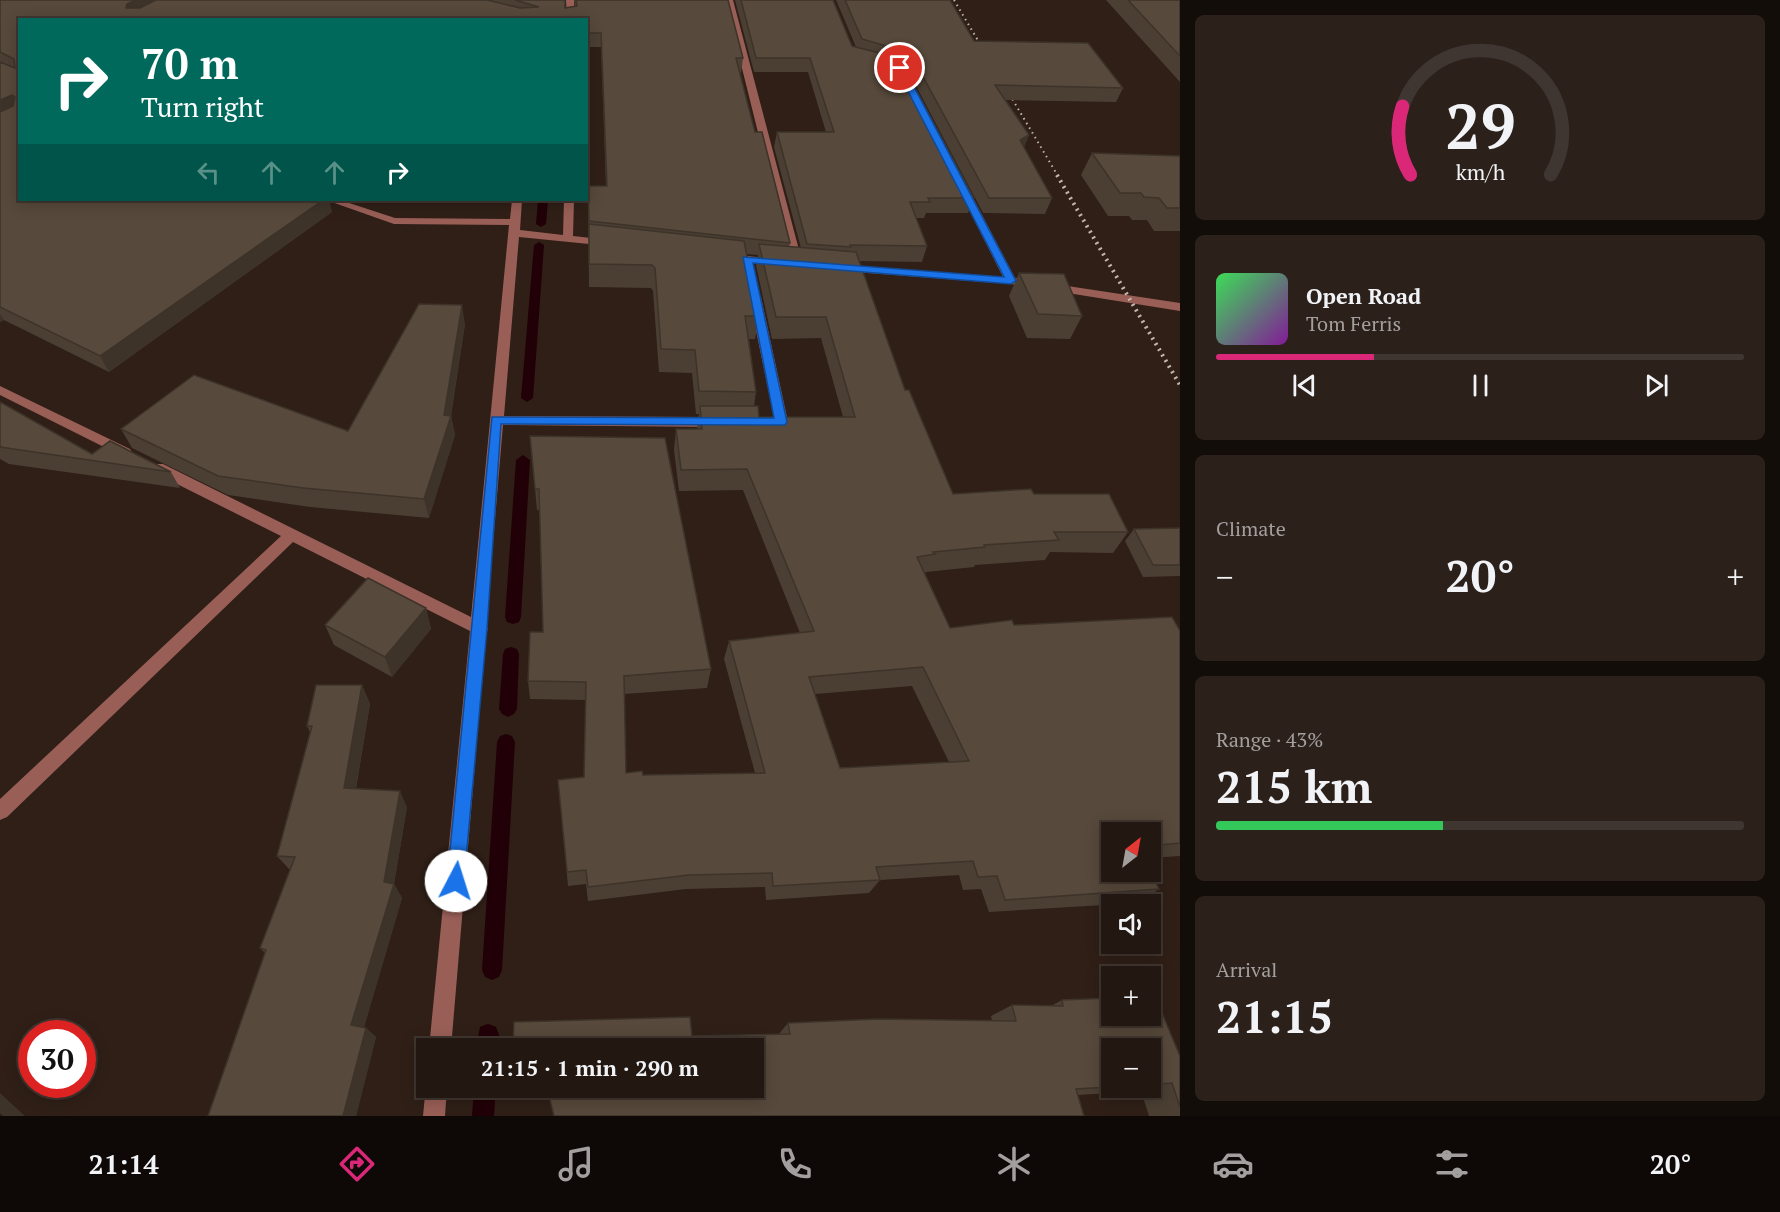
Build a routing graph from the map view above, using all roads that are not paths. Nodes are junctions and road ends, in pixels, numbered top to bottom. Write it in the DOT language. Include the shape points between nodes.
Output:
graph roads {
  1 [pos="570,0"];
  2 [pos="729,0"];
  3 [pos="571,18"];
  4 [pos="956,174"];
  5 [pos="334,201"];
  6 [pos="517,201"];
  7 [pos="569,201"];
  8 [pos="514,227"];
  9 [pos="568,238"];
  10 [pos="616,244"];
  11 [pos="711,255"];
  12 [pos="833,268"];
  13 [pos="749,271"];
  14 [pos="1011,281"];
  15 [pos="1180,307"];
  16 [pos="0,390"];
  17 [pos="496,420"];
  18 [pos="734,422"];
  19 [pos="757,422"];
  20 [pos="291,535"];
  21 [pos="480,629"];
  22 [pos="0,811"];
  23 [pos="441,1038"];
  24 [pos="435,1098"];
  25 [pos="434,1116"];
  1 -- 3 [label="street"];
  2 -- 13 [label="street" via="803,265"];
  4 -- 14 [label="street"];
  5 -- 8 [label="street" via="394,221"];
  6 -- 8 [label="street"];
  7 -- 9 [label="street"];
  8 -- 9 [label="street"];
  8 -- 17 [label="street"];
  9 -- 10 [label="street"];
  11 -- 13 [label="street"];
  12 -- 14 [label="street"];
  13 -- 19 [label="street" via="781,422"];
  14 -- 15 [label="street"];
  16 -- 20 [label="street"];
  17 -- 18 [label="street"];
  17 -- 21 [label="street"];
  20 -- 21 [label="street"];
  20 -- 22 [label="street"];
  21 -- 23 [label="street"];
  24 -- 25 [label="street"];
}
